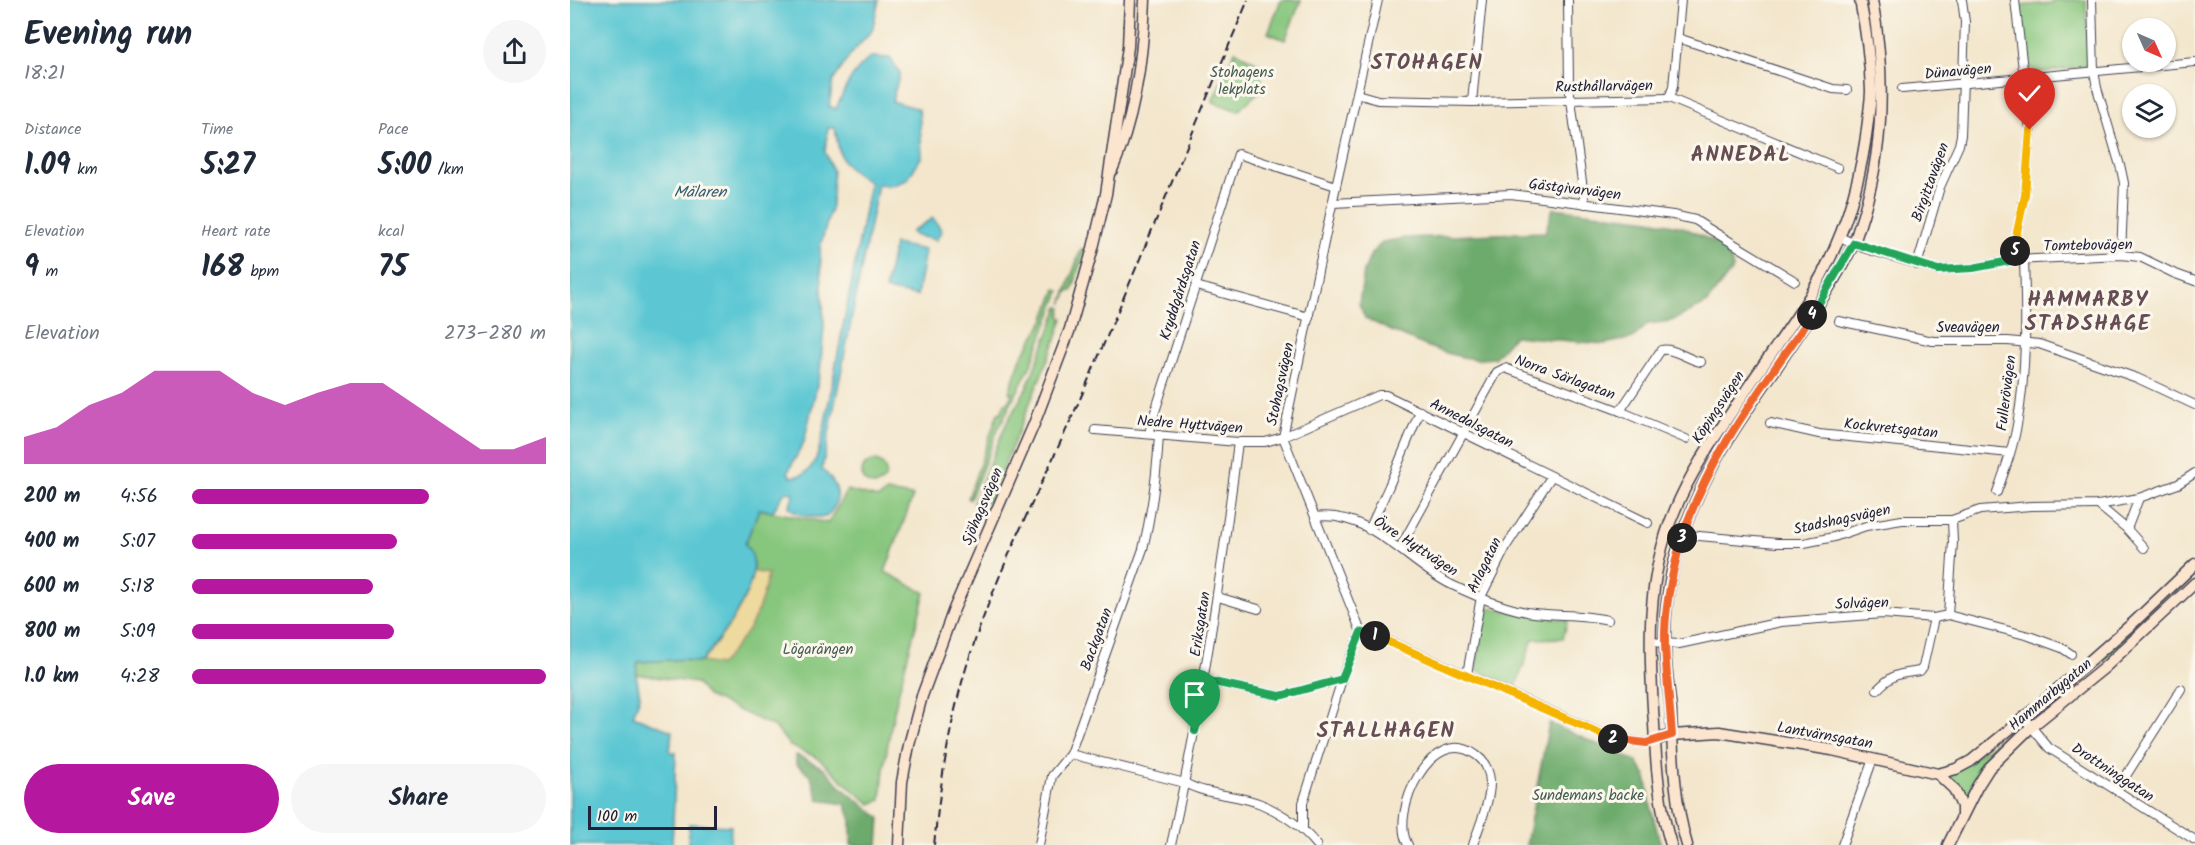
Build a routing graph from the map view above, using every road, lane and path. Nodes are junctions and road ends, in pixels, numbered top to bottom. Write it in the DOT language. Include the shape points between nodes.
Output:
graph roads {
  1 [pos="1131,0"];
  2 [pos="1145,0"];
  3 [pos="1378,0"];
  4 [pos="1482,0"];
  5 [pos="1568,0"];
  6 [pos="1681,0"];
  7 [pos="1860,0"];
  8 [pos="1872,0"];
  9 [pos="1962,0"];
  10 [pos="2014,0"];
  11 [pos="2092,0"];
  12 [pos="1678,38"];
  13 [pos="2195,62"];
  14 [pos="2094,71"];
  15 [pos="2025,78"];
  16 [pos="1963,84"];
  17 [pos="1902,89"];
  18 [pos="1847,90"];
  19 [pos="1357,94"];
  20 [pos="1669,98"];
  21 [pos="1570,100"];
  22 [pos="1472,102"];
  23 [pos="1838,168"];
  24 [pos="1107,182"];
  25 [pos="1336,186"];
  26 [pos="1333,203"];
  27 [pos="1585,204"];
  28 [pos="1840,237"];
  29 [pos="1854,243"];
  30 [pos="2121,255"];
  31 [pos="2015,260"];
  32 [pos="2024,260"];
  33 [pos="1917,265"];
  34 [pos="1795,281"];
  35 [pos="2195,281"];
  36 [pos="1196,285"];
  37 [pos="1309,317"];
  38 [pos="1839,321"];
  39 [pos="2026,342"];
  40 [pos="1701,362"];
  41 [pos="2195,405"];
  42 [pos="1420,411"];
  43 [pos="1620,411"];
  44 [pos="1770,423"];
  45 [pos="1095,430"];
  46 [pos="1465,432"];
  47 [pos="1149,434"];
  48 [pos="1159,435"];
  49 [pos="1283,437"];
  50 [pos="1686,439"];
  51 [pos="1238,442"];
  52 [pos="2010,453"];
  53 [pos="2195,473"];
  54 [pos="1551,477"];
  55 [pos="1997,492"];
  56 [pos="2139,498"];
  57 [pos="2098,505"];
  58 [pos="1315,517"];
  59 [pos="1952,520"];
  60 [pos="1648,523"];
  61 [pos="1369,530"];
  62 [pos="2127,530"];
  63 [pos="1666,533"];
  64 [pos="1683,535"];
  65 [pos="1400,548"];
  66 [pos="2144,548"];
  67 [pos="2195,564"];
  68 [pos="2195,583"];
  69 [pos="1218,597"];
  70 [pos="1481,597"];
  71 [pos="1258,609"];
  72 [pos="1948,615"];
  73 [pos="1934,618"];
  74 [pos="1608,620"];
  75 [pos="1361,632"];
  76 [pos="1650,642"];
  77 [pos="1665,644"];
  78 [pos="2071,654"];
  79 [pos="1467,674"];
  80 [pos="1342,679"];
  81 [pos="1204,680"];
  82 [pos="2181,689"];
  83 [pos="1877,690"];
  84 [pos="2027,722"];
  85 [pos="1672,735"];
  86 [pos="1655,741"];
  87 [pos="1070,754"];
  88 [pos="1873,759"];
  89 [pos="1938,774"];
  90 [pos="1185,783"];
  91 [pos="2117,790"];
  92 [pos="1962,817"];
  93 [pos="1303,830"];
  94 [pos="2195,840"];
  95 [pos="899,845"];
  96 [pos="1039,845"];
  97 [pos="1171,845"];
  98 [pos="1317,845"];
  99 [pos="1408,845"];
  100 [pos="1473,845"];
  101 [pos="1671,845"];
  102 [pos="1687,845"];
  103 [pos="1842,845"];
  104 [pos="1948,845"];
  1 -- 24 [label="main road, Sjöhagsvägen" via="1128,47"];
  2 -- 24 [label="main road, Sjöhagsvägen" via="1133,102 1124,144"];
  3 -- 19 [label="street, Stohagsvägen"];
  4 -- 22 [label="street"];
  5 -- 21 [label="street"];
  6 -- 12 [label="street"];
  7 -- 28 [label="main road, Köpingsvägen" via="1869,47 1871,92 1865,144"];
  8 -- 29 [label="main road, Köpingsvägen" via="1881,60 1879,137 1868,199"];
  9 -- 16 [label="street, Birgittavägen"];
  10 -- 15 [label="street"];
  11 -- 14 [label="street"];
  12 -- 18 [label="street" via="1833,89"];
  12 -- 20 [label="street"];
  13 -- 14 [label="street, Dünavägen"];
  14 -- 15 [label="street, Dünavägen"];
  14 -- 30 [label="street" via="2124,183"];
  15 -- 16 [label="street, Dünavägen"];
  15 -- 31 [label="street" via="2030,130"];
  16 -- 17 [label="street, Dünavägen"];
  16 -- 33 [label="street, Birgittavägen" via="1959,145 1940,187"];
  19 -- 22 [label="street, Rusthållarvägen" via="1378,100"];
  19 -- 25 [label="street, Stohagsvägen"];
  20 -- 21 [label="street, Rusthållarvägen"];
  20 -- 23 [label="street, Rusthållarvägen"];
  21 -- 22 [label="street, Rusthållarvägen"];
  21 -- 27 [label="street"];
  24 -- 95 [label="main road, Sjöhagsvägen" via="1070,329 1034,424 950,618 922,696 902,782"];
  25 -- 26 [label="street, Stohagsvägen"];
  25 -- 36 [label="street, Kryddgårdsgatan" via="1238,154"];
  26 -- 27 [label="street, Gästgivarvägen" via="1511,194"];
  26 -- 37 [label="street, Stohagsvägen"];
  27 -- 34 [label="street, Gästgivarvägen" via="1695,220"];
  28 -- 29 [label="street, Tomtebovägen"];
  28 -- 63 [label="main road, Köpingsvägen" via="1810,296 1683,492"];
  29 -- 33 [label="street, Tomtebovägen"];
  29 -- 64 [label="main road, Köpingsvägen" via="1816,309 1721,450 1692,507"];
  30 -- 32 [label="street, Tomtebovägen"];
  30 -- 35 [label="street, Tomtebovägen" via="2140,257"];
  31 -- 32 [label="street, Tomtebovägen"];
  31 -- 33 [label="street, Tomtebovägen" via="1949,271"];
  32 -- 39 [label="street, Fullerövägen"];
  36 -- 37 [label="street"];
  36 -- 47 [label="street, Kryddgårdsgatan"];
  37 -- 49 [label="street, Stohagsvägen"];
  38 -- 39 [label="street, Sveavägen" via="1933,341"];
  39 -- 41 [label="street, Sveavägen" via="2137,378"];
  39 -- 52 [label="street, Fullerövägen" via="2017,426"];
  40 -- 43 [label="street" via="1667,348 1661,350"];
  42 -- 46 [label="street, Annedalsgatan"];
  42 -- 49 [label="street, Annedalsgatan" via="1380,395"];
  42 -- 61 [label="street"];
  43 -- 46 [label="street, Norra Särlagatan" via="1505,368 1497,372"];
  43 -- 50 [label="street, Norra Särlagatan"];
  44 -- 52 [label="street, Kockvretsgatan" via="1818,434"];
  45 -- 47 [label="street, Nedre Hyttvägen"];
  46 -- 54 [label="street, Annedalsgatan"];
  46 -- 65 [label="street, Norra Särlagatan"];
  47 -- 48 [label="street, Nedre Hyttvägen"];
  48 -- 51 [label="street, Nedre Hyttvägen"];
  48 -- 87 [label="street, Backgatan" via="1157,478 1143,549"];
  49 -- 51 [label="street, Nedre Hyttvägen"];
  49 -- 58 [label="street, Stohagsvägen"];
  51 -- 69 [label="street, Eriksgatan"];
  52 -- 55 [label="street, Fullerövägen"];
  53 -- 56 [label="street, Stadshagsvägen" via="2169,488"];
  54 -- 60 [label="street, Annedalsgatan"];
  54 -- 70 [label="street, Arlagatan" via="1507,545"];
  56 -- 57 [label="street, Stadshagsvägen"];
  56 -- 62 [label="street"];
  57 -- 59 [label="street, Stadshagsvägen" via="1980,510"];
  57 -- 62 [label="street"];
  58 -- 61 [label="street, Övre Hyttvägen" via="1336,515"];
  58 -- 75 [label="street, Stohagsvägen"];
  59 -- 64 [label="street, Stadshagsvägen" via="1902,520 1804,543"];
  59 -- 72 [label="street"];
  61 -- 65 [label="street, Övre Hyttvägen"];
  62 -- 66 [label="street"];
  63 -- 64 [label="street, Stadshagsvägen"];
  63 -- 76 [label="main road, Köpingsvägen" via="1653,582"];
  64 -- 77 [label="main road, Köpingsvägen" via="1670,578"];
  65 -- 70 [label="street, Övre Hyttvägen" via="1450,585"];
  67 -- 84 [label="main road, Hammarbygatan"];
  68 -- 84 [label="main road, Hammarbygatan" via="2104,668"];
  69 -- 71 [label="street"];
  69 -- 81 [label="street, Eriksgatan"];
  70 -- 74 [label="street, Övre Hyttvägen" via="1531,613"];
  70 -- 79 [label="street, Arlagatan"];
  72 -- 73 [label="street, Solvägen"];
  72 -- 78 [label="street, Solvägen" via="2029,636"];
  73 -- 77 [label="street, Solvägen" via="1883,615 1800,620"];
  73 -- 83 [label="street" via="1920,671 1895,675"];
  75 -- 79 [label="street"];
  75 -- 80 [label="street"];
  76 -- 77 [label="street, Solvägen"];
  76 -- 86 [label="main road, Köpingsvägen"];
  77 -- 85 [label="main road, Köpingsvägen"];
  79 -- 86 [label="street" via="1612,738"];
  80 -- 81 [label="street" via="1280,696"];
  80 -- 93 [label="street" via="1303,802"];
  81 -- 90 [label="street, Eriksgatan"];
  82 -- 91 [label="street"];
  84 -- 89 [label="main road, Hammarbygatan" via="1971,761"];
  84 -- 91 [label="street, Drottninggatan" via="2049,748"];
  84 -- 92 [label="main road, Hammarbygatan" via="1989,768"];
  85 -- 86 [label="main road, Lantvärnsgatan"];
  85 -- 88 [label="main road, Lantvärnsgatan" via="1719,732"];
  85 -- 102 [label="main road, Köpingsvägen" via="1677,799"];
  86 -- 101 [label="main road, Köpingsvägen"];
  87 -- 90 [label="street"];
  87 -- 96 [label="street, Backgatan" via="1052,776"];
  88 -- 89 [label="main road, Lantvärnsgatan"];
  88 -- 103 [label="street"];
  89 -- 92 [label="main road" via="1954,789"];
  90 -- 93 [label="street" via="1261,804"];
  90 -- 97 [label="street, Eriksgatan"];
  91 -- 94 [label="street, Drottninggatan"];
  92 -- 104 [label="main road, Hammarbygatan"];
  93 -- 98 [label="street"];
  99 -- 100 [label="street" via="1403,826 1407,803 1421,770 1437,754 1456,748 1482,759 1489,774 1490,786"];
}
